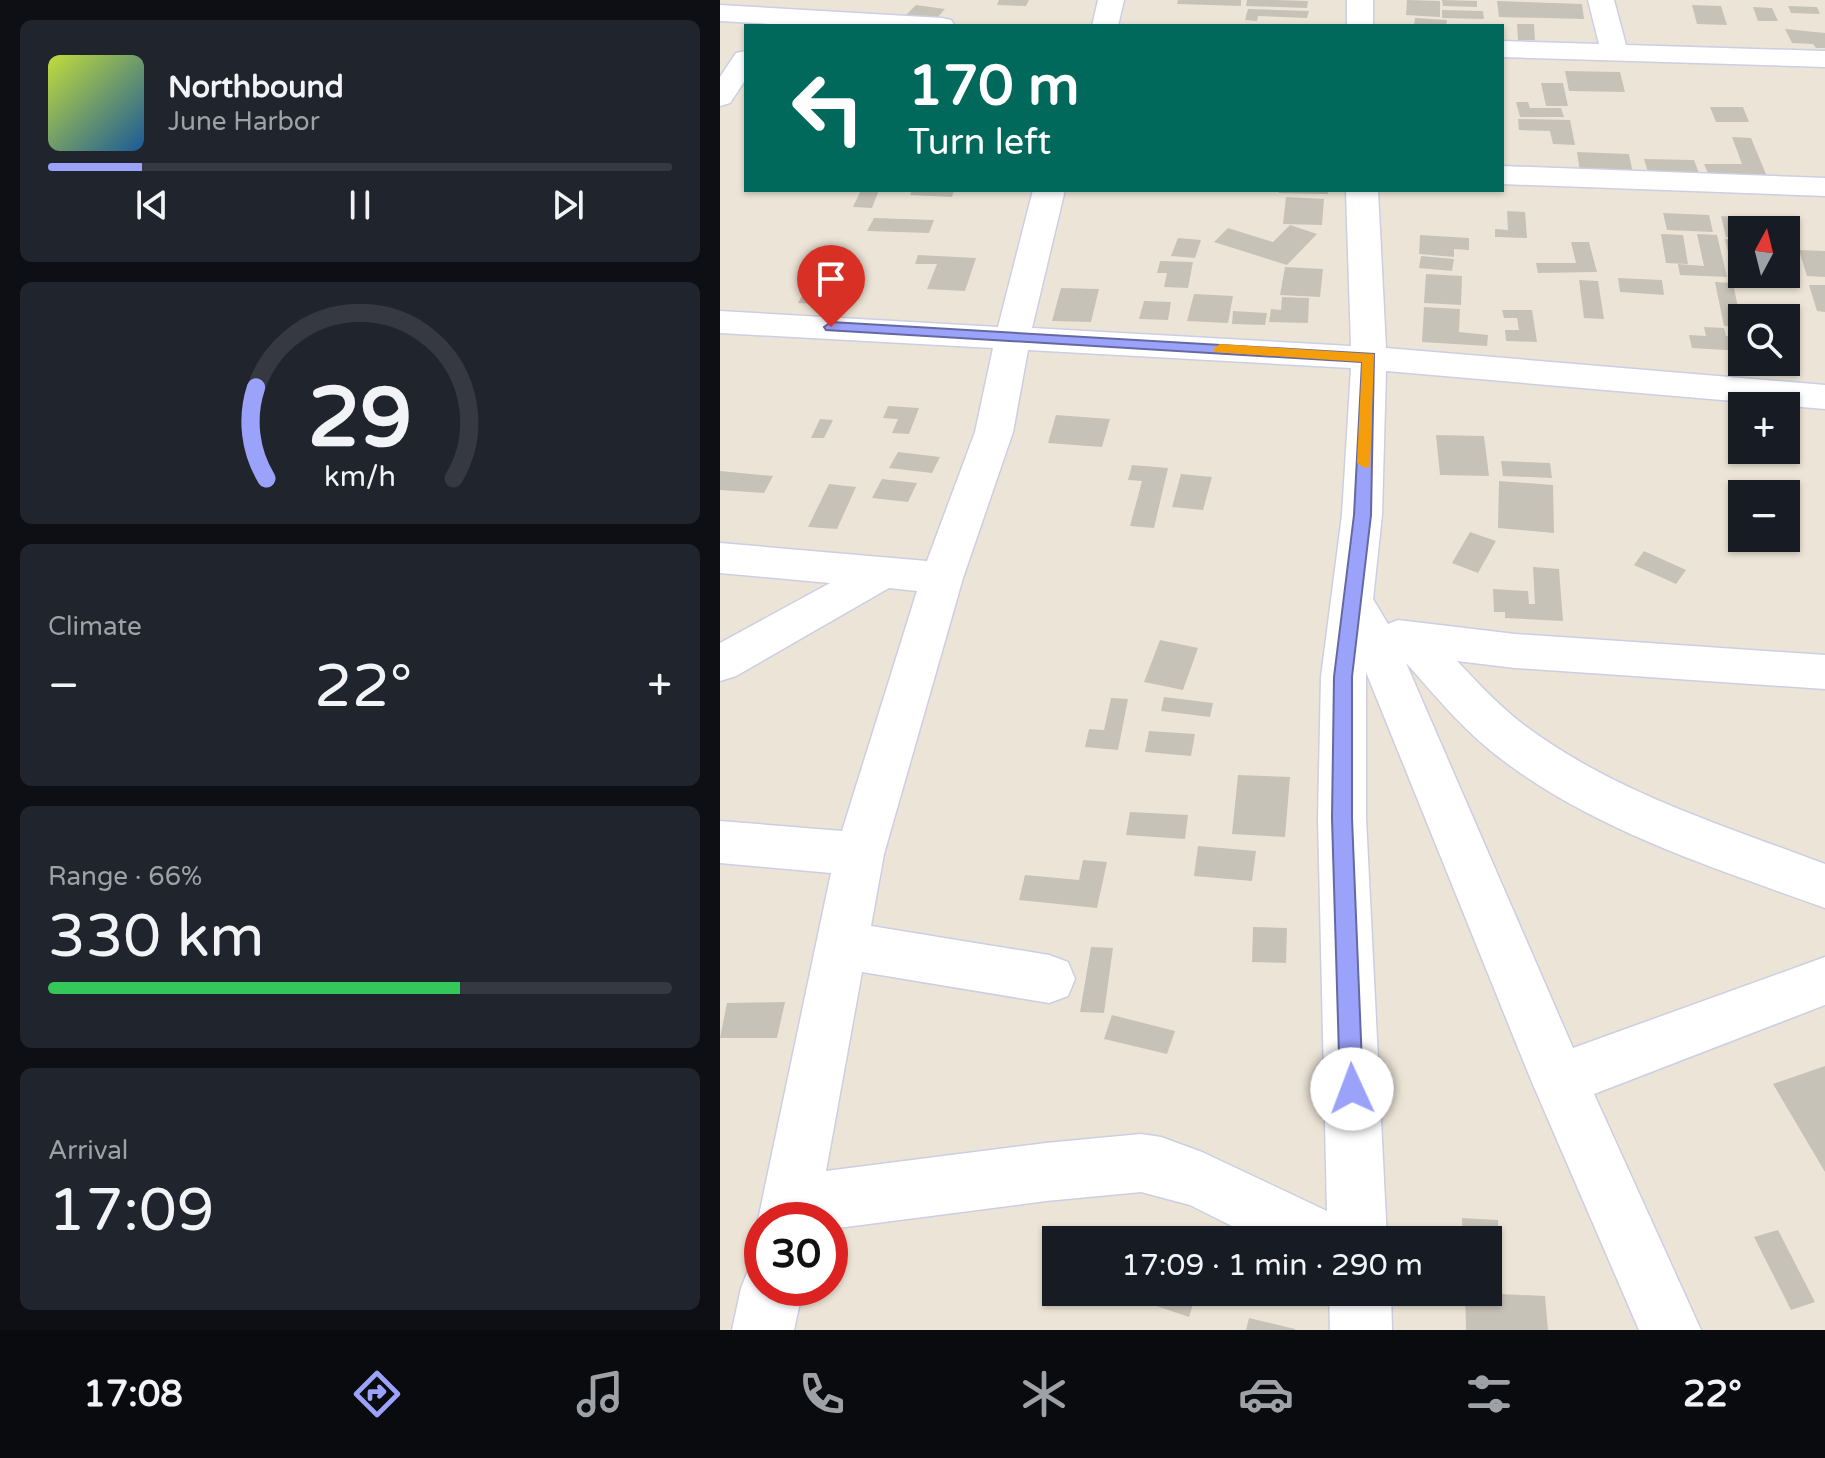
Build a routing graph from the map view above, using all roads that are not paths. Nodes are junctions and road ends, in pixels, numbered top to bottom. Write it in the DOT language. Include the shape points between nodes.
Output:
graph roads {
  1 [pos="1111,0"];
  2 [pos="1360,0"];
  3 [pos="1601,0"];
  4 [pos="720,13"];
  5 [pos="777,14"];
  6 [pos="914,24"];
  7 [pos="1105,24"];
  8 [pos="1360,24"];
  9 [pos="1504,49"];
  10 [pos="1614,51"];
  11 [pos="1825,59"];
  12 [pos="744,62"];
  13 [pos="720,97"];
  14 [pos="1504,175"];
  15 [pos="1825,187"];
  16 [pos="1049,192"];
  17 [pos="1362,192"];
  18 [pos="720,322"];
  19 [pos="1013,336"];
  20 [pos="1369,358"];
  21 [pos="1825,397"];
  22 [pos="720,558"];
  23 [pos="881,574"];
  24 [pos="942,578"];
  25 [pos="1378,624"];
  26 [pos="720,664"];
  27 [pos="1825,672"];
  28 [pos="720,842"];
  29 [pos="859,854"];
  30 [pos="1825,886"];
  31 [pos="842,945"];
  32 [pos="1049,979"];
  33 [pos="1825,981"];
  34 [pos="1559,1080"];
  35 [pos="792,1202"];
  36 [pos="843,1202"];
  37 [pos="1294,1226"];
  38 [pos="1357,1226"];
  39 [pos="768,1306"];
  40 [pos="1360,1306"];
  41 [pos="763,1330"];
  42 [pos="1361,1330"];
  43 [pos="1670,1330"];
  1 -- 7 [label="street"];
  2 -- 8 [label="street"];
  3 -- 10 [label="street"];
  4 -- 5 [label="street"];
  5 -- 6 [label="street"];
  9 -- 10 [label="street"];
  10 -- 11 [label="street"];
  12 -- 13 [label="street"];
  14 -- 15 [label="street"];
  16 -- 19 [label="street"];
  17 -- 20 [label="street"];
  18 -- 19 [label="street"];
  19 -- 20 [label="street"];
  19 -- 24 [label="street" via="994,432"];
  20 -- 21 [label="street"];
  20 -- 25 [label="street" via="1362,515"];
  22 -- 23 [label="street"];
  23 -- 24 [label="street"];
  23 -- 26 [label="street"];
  24 -- 29 [label="street"];
  25 -- 27 [label="street" via="1515,651"];
  25 -- 30 [label="street" via="1506,737 1579,787"];
  25 -- 34 [label="street"];
  25 -- 38 [label="street" via="1343,677 1342,818"];
  28 -- 29 [label="street"];
  29 -- 31 [label="street"];
  31 -- 32 [label="street"];
  31 -- 35 [label="street"];
  33 -- 34 [label="street"];
  34 -- 43 [label="street"];
  36 -- 37 [label="street" via="1135,1163 1159,1166 1231,1193"];
  39 -- 41 [label="street"];
  40 -- 42 [label="street"];
}
